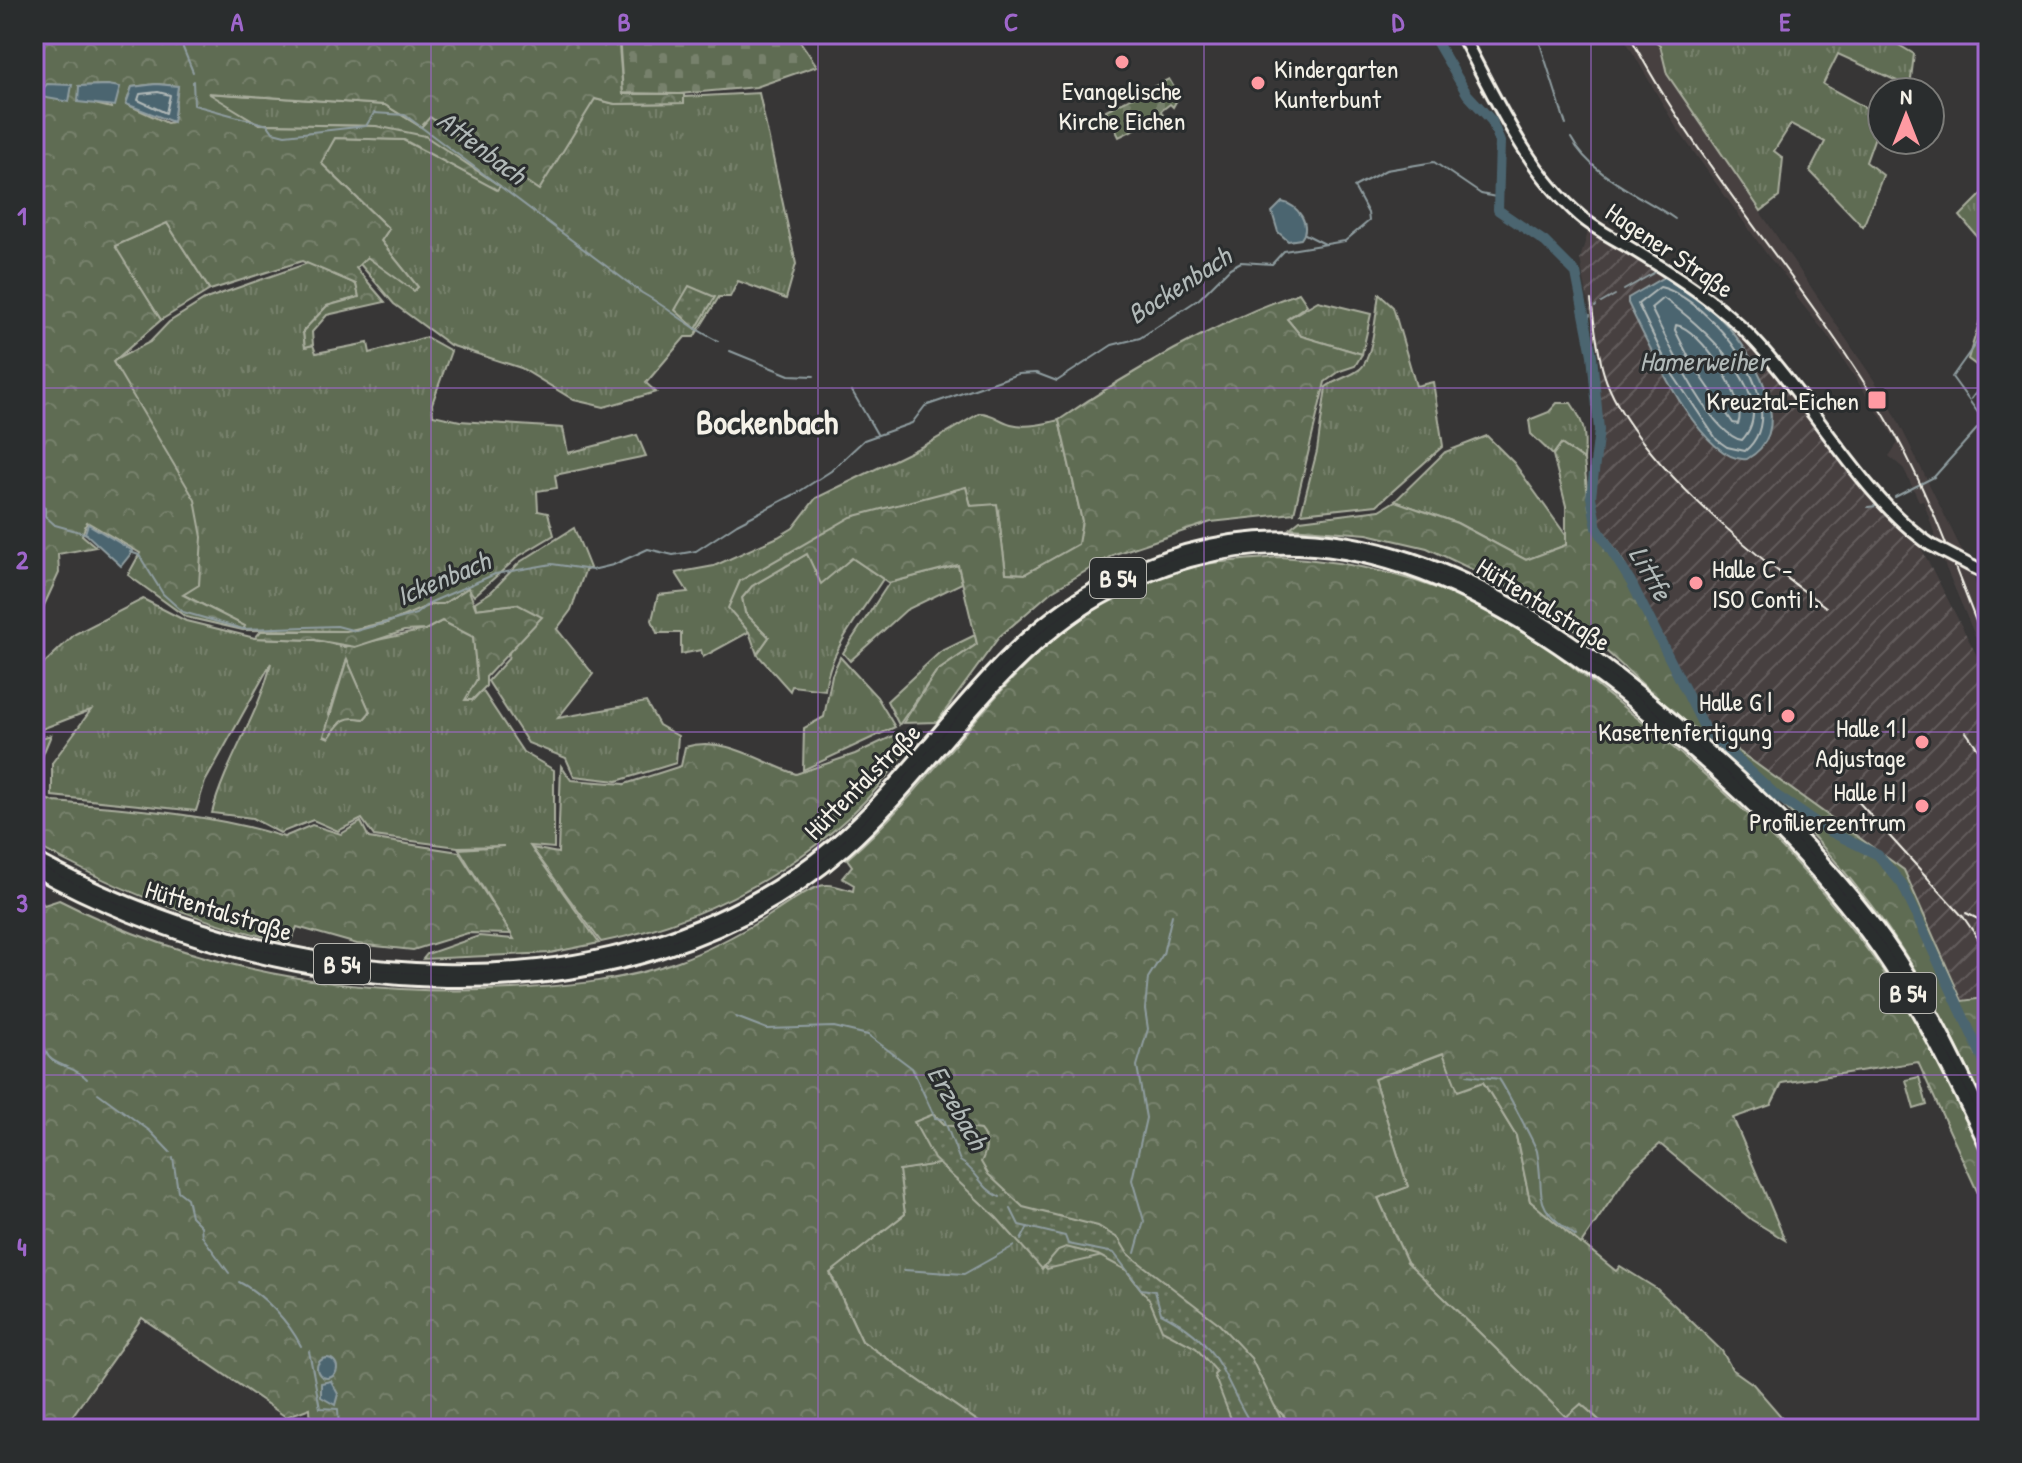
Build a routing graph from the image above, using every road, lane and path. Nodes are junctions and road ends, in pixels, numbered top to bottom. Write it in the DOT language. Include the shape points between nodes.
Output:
graph roads {
  1 [pos="1461,34"];
  2 [pos="1988,574"];
  3 [pos="1650,708"];
  4 [pos="1806,852"];
  5 [pos="34,859"];
  6 [pos="34,869"];
  7 [pos="1988,1129"];
  8 [pos="1988,1148"];
  1 -- 2 [label="main road, Hagener Straße, bridge" via="1547,182 1585,220 1712,302 1751,337 1896,517 1931,545"];
  3 -- 4 [label="highway, B 54" via="1760,799"];
  3 -- 5 [label="highway, Hüttentalstraße / B 54" via="1578,647 1498,596 1444,570 1360,544 1253,540 1170,557 1118,578 1059,612 1004,660 903,776 833,846 791,878 722,917 614,954 464,970 362,967 290,956 196,931 120,902"];
  3 -- 6 [label="highway, Hüttentalstraße / B 54" via="1493,603 1440,578 1357,554 1253,550 1173,566 1099,598 1010,667 877,819 796,886 726,925 616,962 464,979 361,975 288,964 193,940 117,911"];
  4 -- 7 [label="highway, B 54" via="1859,906 1907,972"];
  4 -- 8 [label="highway, B 54" via="1899,977"];
}
